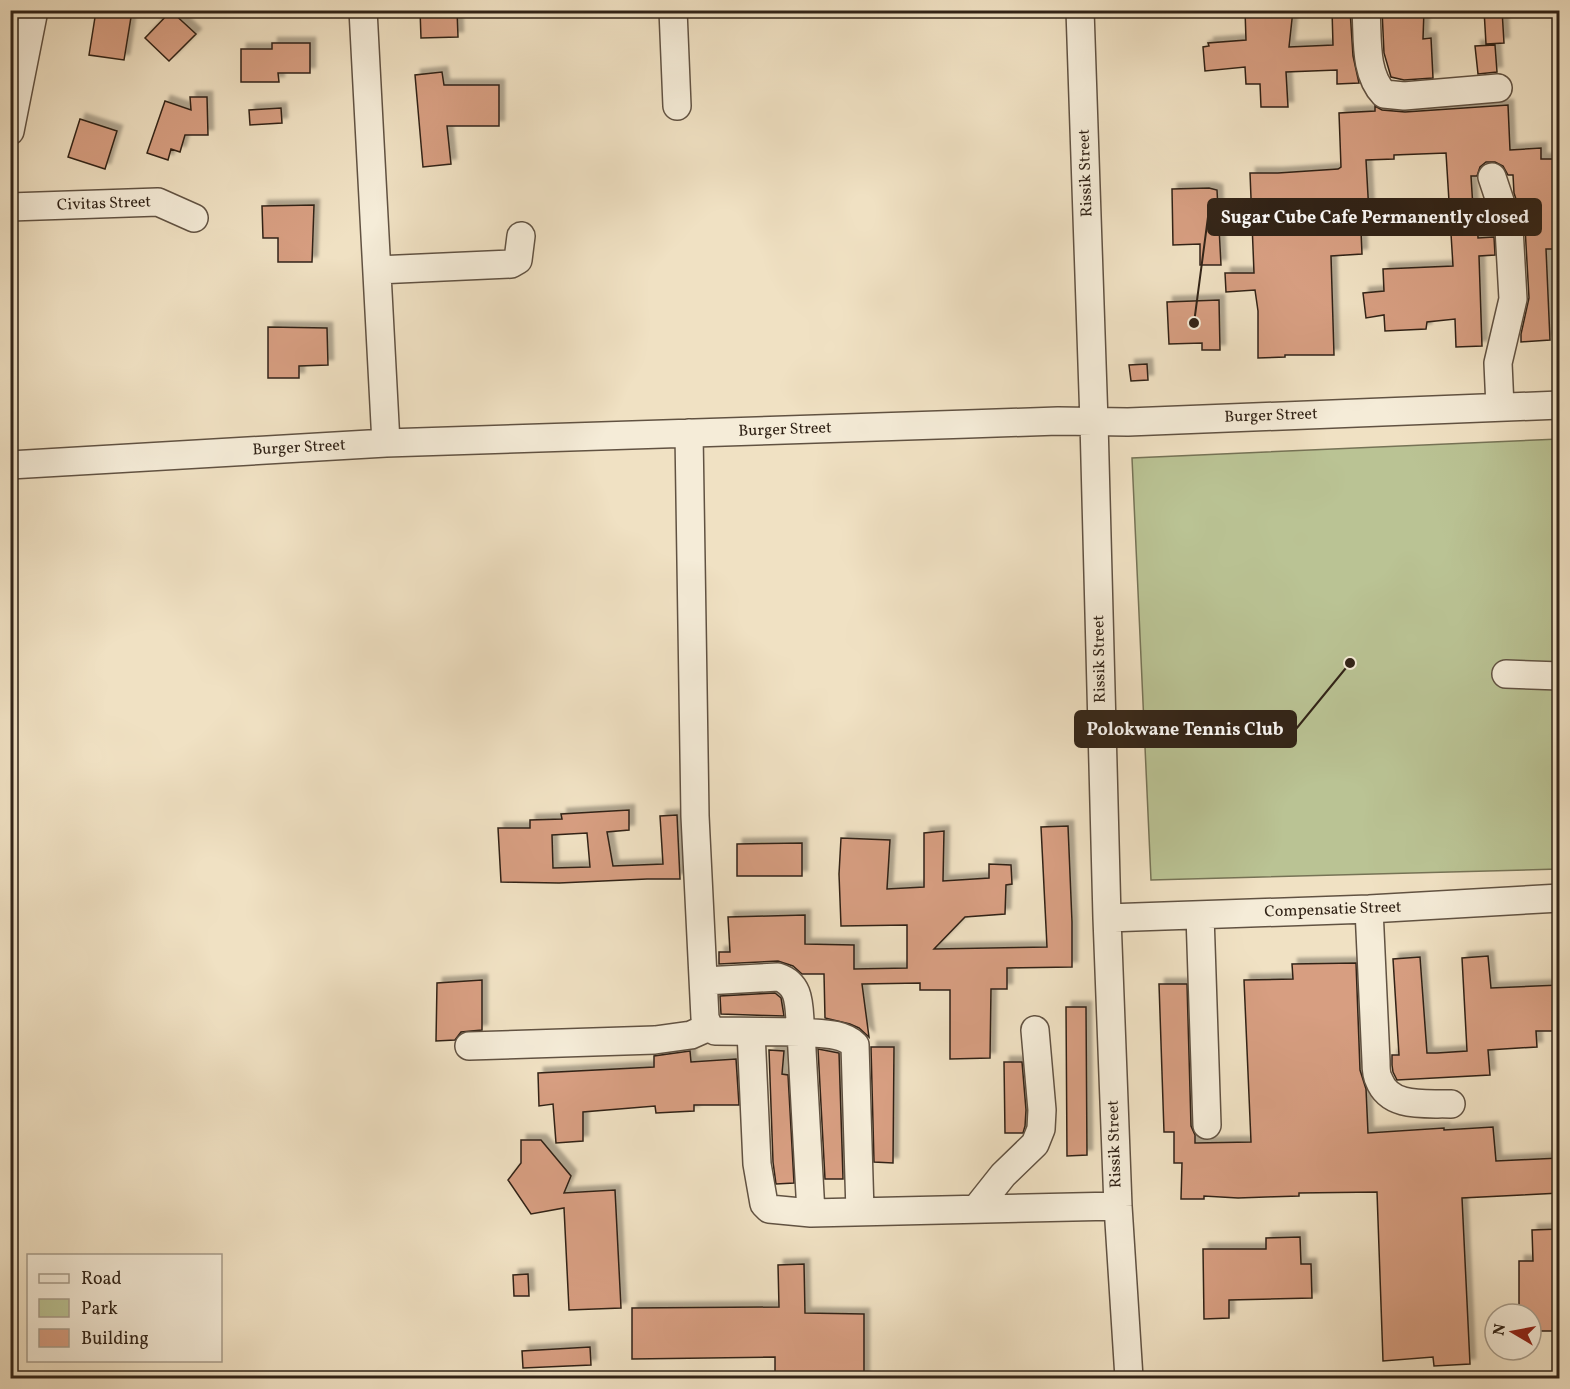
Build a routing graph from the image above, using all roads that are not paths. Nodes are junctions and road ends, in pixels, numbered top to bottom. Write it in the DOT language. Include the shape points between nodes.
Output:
graph roads {
  1 [pos="34,10"];
  2 [pos="363,10"];
  3 [pos="673,10"];
  4 [pos="1080,10"];
  5 [pos="1366,10"];
  6 [pos="1498,88"];
  7 [pos="677,106"];
  8 [pos="10,131"];
  9 [pos="1492,177"];
  10 [pos="10,207"];
  11 [pos="194,218"];
  12 [pos="520,236"];
  13 [pos="376,270"];
  14 [pos="1560,405"];
  15 [pos="1500,407"];
  16 [pos="1094,422"];
  17 [pos="690,433"];
  18 [pos="386,443"];
  19 [pos="10,465"];
  20 [pos="1506,674"];
  21 [pos="1560,676"];
  22 [pos="1560,898"];
  23 [pos="1369,909"];
  24 [pos="1200,915"];
  25 [pos="1107,918"];
  26 [pos="704,981"];
  27 [pos="709,1027"];
  28 [pos="1035,1030"];
  29 [pos="750,1032"];
  30 [pos="801,1032"];
  31 [pos="469,1046"];
  32 [pos="1451,1104"];
  33 [pos="1207,1125"];
  34 [pos="1118,1206"];
  35 [pos="976,1209"];
  36 [pos="860,1212"];
  37 [pos="811,1213"];
  38 [pos="1129,1378"];
  1 -- 8 [label="street"];
  2 -- 13 [label="street"];
  3 -- 7 [label="street"];
  4 -- 16 [label="street, Rissik Street"];
  5 -- 6 [label="street" via="1371,73 1384,94 1404,96"];
  9 -- 15 [label="street" via="1509,228 1513,299 1498,363"];
  10 -- 11 [label="street, Civitas Street" via="158,202"];
  12 -- 13 [label="street" via="518,260 511,264"];
  13 -- 18 [label="street"];
  14 -- 15 [label="street, Burger Street"];
  15 -- 16 [label="street, Burger Street"];
  16 -- 17 [label="street, Burger Street"];
  16 -- 25 [label="street, Rissik Street"];
  17 -- 18 [label="street, Burger Street"];
  17 -- 26 [label="street" via="695,816"];
  18 -- 19 [label="street, Burger Street"];
  20 -- 21 [label="street"];
  22 -- 23 [label="street, Compensatie Street"];
  23 -- 24 [label="street, Compensatie Street"];
  23 -- 32 [label="street" via="1378,1080 1385,1091 1405,1102"];
  24 -- 25 [label="street, Compensatie Street"];
  24 -- 33 [label="street"];
  25 -- 34 [label="street, Rissik Street"];
  26 -- 27 [label="street" via="705,1018"];
  26 -- 30 [label="street" via="778,977 788,980 797,997"];
  27 -- 29 [label="street" via="715,1031"];
  27 -- 31 [label="street" via="691,1035 655,1040"];
  28 -- 35 [label="street" via="1041,1129 1035,1144"];
  29 -- 30 [label="street"];
  29 -- 37 [label="street" via="757,1164 765,1204 769,1209"];
  30 -- 36 [label="street" via="842,1036 855,1045"];
  30 -- 37 [label="street"];
  34 -- 35 [label="street"];
  34 -- 38 [label="street, Rissik Street"];
  35 -- 36 [label="street"];
  36 -- 37 [label="street"];
}
